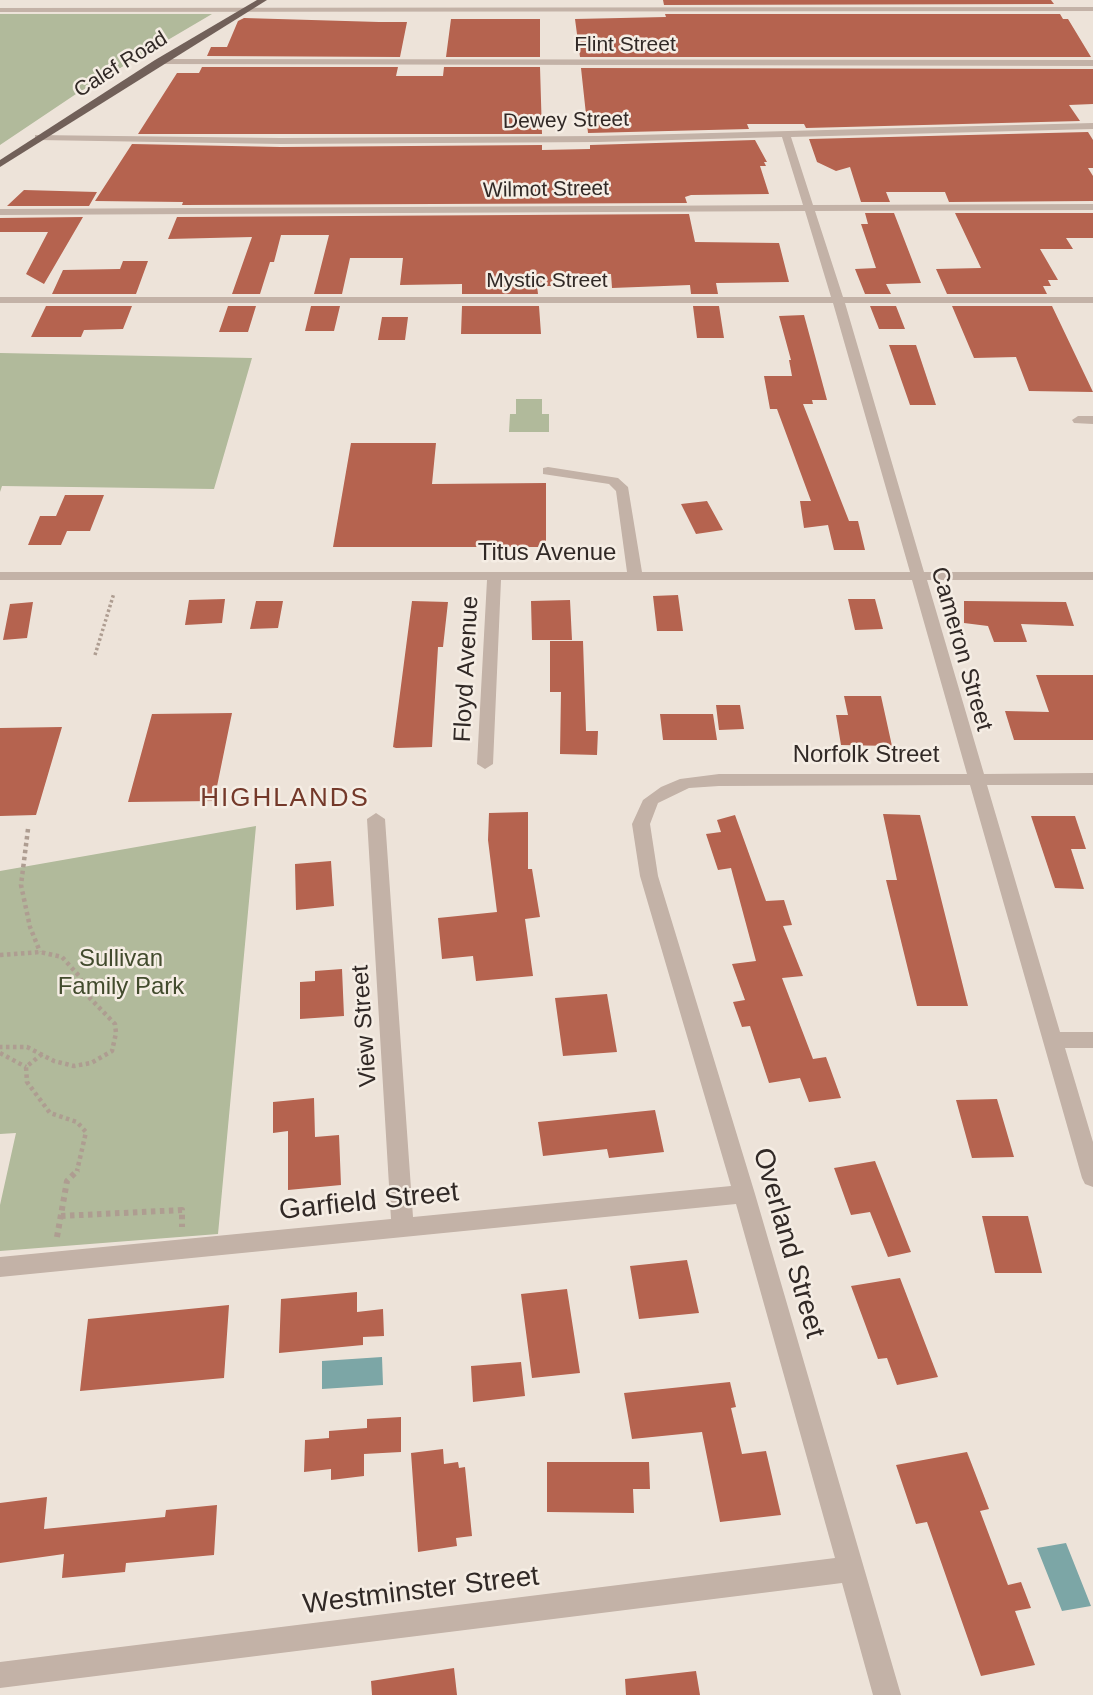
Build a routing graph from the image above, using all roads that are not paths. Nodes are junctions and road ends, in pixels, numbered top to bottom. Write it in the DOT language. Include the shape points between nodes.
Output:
graph roads {
  1 [pos="263,0"];
  2 [pos="1080,0"];
  3 [pos="522,5"];
  4 [pos="1090,9"];
  5 [pos="0,10"];
  6 [pos="246,10"];
  7 [pos="1093,17"];
  8 [pos="158,62"];
  9 [pos="1093,63"];
  10 [pos="1093,126"];
  11 [pos="785,133"];
  12 [pos="38,137"];
  13 [pos="0,164"];
  14 [pos="806,207"];
  15 [pos="1093,207"];
  16 [pos="0,212"];
  17 [pos="0,300"];
  18 [pos="838,300"];
  19 [pos="1093,300"];
  20 [pos="1078,420"];
  21 [pos="1093,420"];
  22 [pos="548,471"];
  23 [pos="0,576"];
  24 [pos="494,576"];
  25 [pos="635,576"];
  26 [pos="916,576"];
  27 [pos="1093,576"];
  28 [pos="485,764"];
  29 [pos="975,779"];
  30 [pos="1093,779"];
  31 [pos="647,807"];
  32 [pos="376,819"];
  33 [pos="1053,1040"];
  34 [pos="1093,1040"];
  35 [pos="1093,1178"];
  36 [pos="744,1194"];
  37 [pos="403,1229"];
  38 [pos="0,1267"];
  39 [pos="851,1569"];
  40 [pos="0,1675"];
  41 [pos="887,1695"];
  1 -- 6 [label="main road, Calef Road"];
  2 -- 4 [label="street"];
  3 -- 4 [label="street"];
  3 -- 6 [label="street"];
  4 -- 7 [label="street"];
  5 -- 6 [label="street"];
  6 -- 8 [label="main road, Calef Road"];
  8 -- 9 [label="street, Flint Street"];
  8 -- 12 [label="main road, Calef Road"];
  10 -- 11 [label="street, Dewey Street"];
  11 -- 12 [label="street, Dewey Street" via="281,141"];
  11 -- 14 [label="street, Cameron Street"];
  12 -- 13 [label="main road, Calef Road"];
  14 -- 15 [label="street, Wilmot Street"];
  14 -- 16 [label="street, Wilmot Street"];
  14 -- 18 [label="street, Cameron Street"];
  17 -- 18 [label="street, Mystic Street"];
  18 -- 19 [label="street, Mystic Street"];
  18 -- 26 [label="street, Cameron Street"];
  20 -- 21 [label="street"];
  22 -- 25 [label="street" via="613,481 623,490"];
  23 -- 24 [label="street, Titus Avenue"];
  24 -- 25 [label="street, Titus Avenue"];
  24 -- 28 [label="street, Floyd Avenue"];
  25 -- 26 [label="street, Titus Avenue"];
  26 -- 27 [label="street, Titus Avenue"];
  26 -- 29 [label="street, Cameron Street"];
  29 -- 30 [label="street, Norfolk Street"];
  29 -- 31 [label="street, Norfolk Street" via="719,780 686,783 651,800"];
  29 -- 33 [label="street, Cameron Street"];
  31 -- 36 [label="street, Overland Street" via="641,824 649,876"];
  32 -- 37 [label="street, View Street"];
  33 -- 34 [label="street"];
  33 -- 35 [label="street, Cameron Street"];
  36 -- 37 [label="street, Garfield Street"];
  36 -- 39 [label="street, Overland Street"];
  37 -- 38 [label="street, Garfield Street"];
  39 -- 40 [label="street, Westminster Street"];
  39 -- 41 [label="street, Overland Street"];
}
